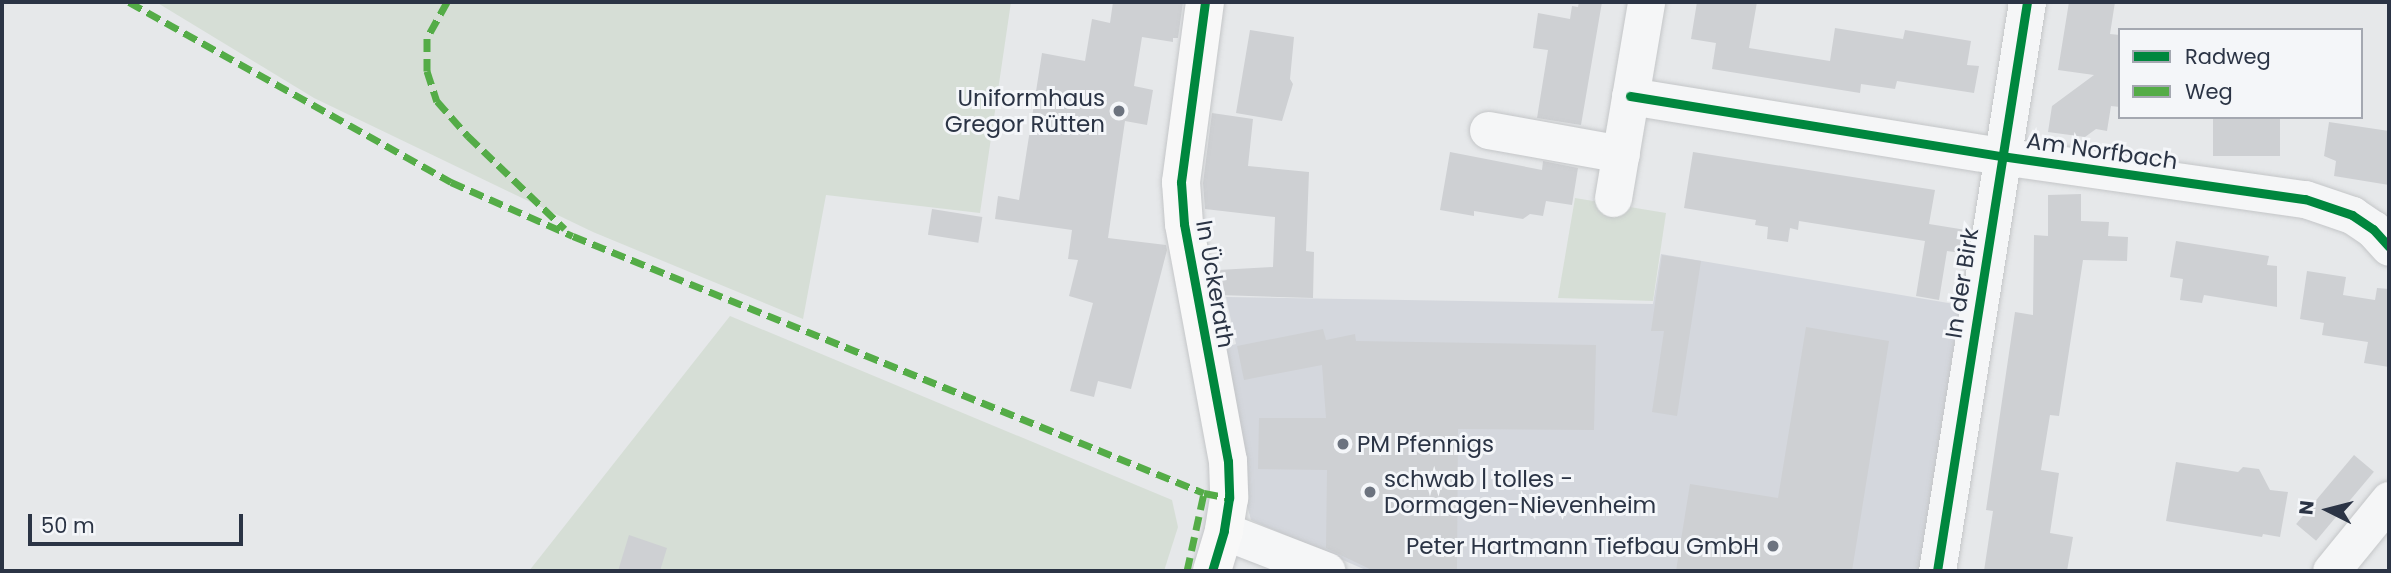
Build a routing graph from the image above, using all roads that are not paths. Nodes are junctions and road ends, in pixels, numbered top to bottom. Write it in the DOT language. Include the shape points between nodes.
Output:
graph roads {
  1 [pos="1205,2"];
  2 [pos="1646,2"];
  3 [pos="2027,2"];
  4 [pos="1630,96"];
  5 [pos="1488,131"];
  6 [pos="1620,154"];
  7 [pos="2001,156"];
  8 [pos="1613,198"];
  9 [pos="2389,247"];
  10 [pos="2389,500"];
  11 [pos="1224,531"];
  12 [pos="1212,571"];
  13 [pos="1327,571"];
  14 [pos="1937,571"];
  15 [pos="2331,571"];
  1 -- 11 [label="main road, In Ückerath" via="1181,182 1184,224 1228,461"];
  2 -- 4 [label="street"];
  3 -- 7 [label="street, In der Birk"];
  4 -- 6 [label="street"];
  4 -- 7 [label="street, Am Norfbach"];
  5 -- 6 [label="street"];
  6 -- 8 [label="street"];
  7 -- 9 [label="street, Am Norfbach" via="2305,199 2352,215"];
  7 -- 14 [label="street, In der Birk"];
  10 -- 15 [label="street"];
  11 -- 12 [label="main road, In Ückerath"];
  11 -- 13 [label="street"];
}
